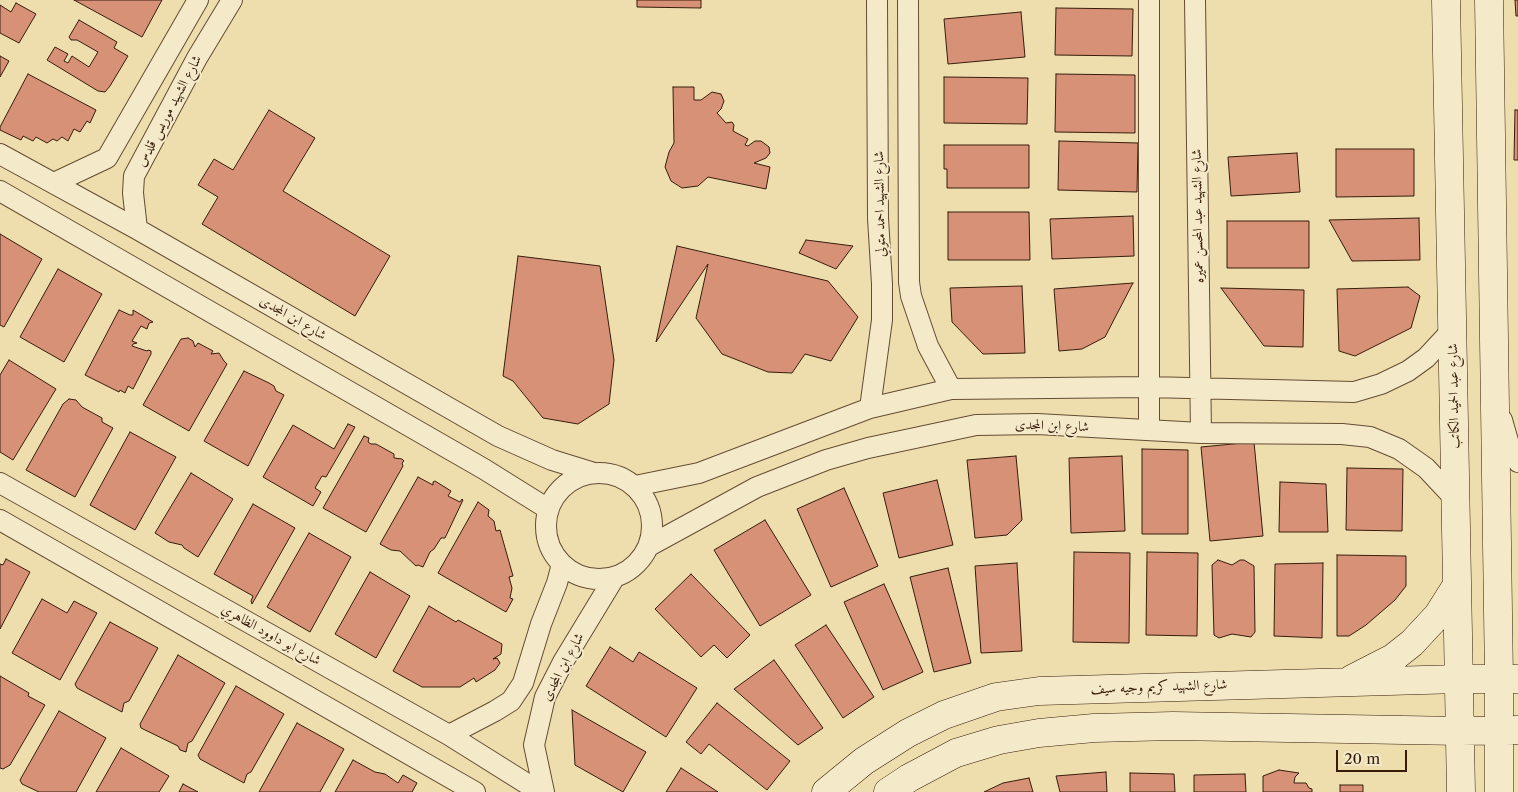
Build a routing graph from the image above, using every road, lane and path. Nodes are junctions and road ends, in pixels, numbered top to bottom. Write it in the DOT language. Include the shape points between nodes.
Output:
graph roads {
  1 [pos="198,0"];
  2 [pos="232,0"];
  3 [pos="877,0"];
  4 [pos="908,0"];
  5 [pos="1149,0"];
  6 [pos="1195,0"];
  7 [pos="1446,0"];
  8 [pos="1488,0"];
  9 [pos="0,154"];
  10 [pos="107,158"];
  11 [pos="134,176"];
  12 [pos="54,183"];
  13 [pos="0,191"];
  14 [pos="138,229"];
  15 [pos="909,282"];
  16 [pos="882,284"];
  17 [pos="1452,329"];
  18 [pos="1148,387"];
  19 [pos="1201,388"];
  20 [pos="951,389"];
  21 [pos="1495,395"];
  22 [pos="870,408"];
  23 [pos="1148,430"];
  24 [pos="1201,433"];
  25 [pos="1518,462"];
  26 [pos="591,472"];
  27 [pos="0,483"];
  28 [pos="635,486"];
  29 [pos="1456,500"];
  30 [pos="548,509"];
  31 [pos="0,520"];
  32 [pos="649,546"];
  33 [pos="562,564"];
  34 [pos="614,578"];
  35 [pos="1458,585"];
  36 [pos="1459,678"];
  37 [pos="1508,679"];
  38 [pos="1346,682"];
  39 [pos="1508,730"];
  40 [pos="1460,731"];
  41 [pos="449,735"];
  42 [pos="475,792"];
  43 [pos="542,792"];
  44 [pos="826,792"];
  45 [pos="888,792"];
  46 [pos="1461,792"];
  47 [pos="1499,792"];
  1 -- 10 [label="street, شارع الشهيد موريس قلدس"];
  2 -- 11 [label="street, شارع الشهيد موريس قلدس"];
  3 -- 16 [label="street, شارع الشهيد احمد متولي" via="878,218"];
  4 -- 15 [label="street, شارع الشهيد احمد متولي"];
  5 -- 18 [label="street"];
  6 -- 19 [label="street, شارع الشهيد عبد المحسن عميره"];
  7 -- 17 [label="street, شارع عبد الحميد الكاتب"];
  8 -- 21 [label="street"];
  9 -- 12 [label="street, شارع ابن المجدى"];
  10 -- 11 [label="street"];
  10 -- 12 [label="street"];
  11 -- 14 [label="street, شارع الشهيد موريس قلدس"];
  12 -- 14 [label="street, شارع ابن المجدى"];
  13 -- 30 [label="street"];
  14 -- 26 [label="street, شارع ابن المجدى" via="498,436 552,460"];
  15 -- 16 [label="street"];
  15 -- 20 [label="street, شارع الشهيد احمد متولي" via="928,346"];
  16 -- 22 [label="street, شارع الشهيد احمد متولي" via="882,320"];
  17 -- 19 [label="street" via="1426,358 1408,372 1354,392"];
  17 -- 29 [label="street, شارع عبد الحميد الكاتب"];
  18 -- 19 [label="street"];
  18 -- 20 [label="street"];
  18 -- 23 [label="street"];
  19 -- 24 [label="street, شارع الشهيد عبد المحسن عميره"];
  20 -- 22 [label="street"];
  21 -- 25 [label="street" via="1510,448"];
  21 -- 37 [label="street"];
  22 -- 28 [label="street" via="699,473"];
  23 -- 24 [label="street, شارع ابن المجدى"];
  23 -- 32 [label="street, شارع ابن المجدى" via="1037,424 976,425 868,448 826,460 757,487"];
  24 -- 29 [label="street, شارع ابن المجدى" via="1370,437 1399,449 1426,468"];
  26 -- 28 [label="street" via="622,477"];
  26 -- 30 [label="street" via="572,479 557,492"];
  27 -- 41 [label="street, شارع ابو داوود الظاهري"];
  28 -- 32 [label="street" via="646,498 652,514"];
  29 -- 35 [label="street, شارع عبد الحميد الكاتب"];
  30 -- 33 [label="street" via="546,528 550,548"];
  31 -- 42 [label="street"];
  32 -- 34 [label="street" via="629,571"];
  33 -- 34 [label="street" via="578,575 596,580"];
  33 -- 41 [label="street, شارع ابن المجدى" via="523,683 511,701"];
  34 -- 43 [label="street, شارع ابن المجدى" via="563,662 546,697 534,744"];
  35 -- 36 [label="street, شارع عبد الحميد الكاتب"];
  35 -- 38 [label="street" via="1438,615 1412,643 1393,658"];
  36 -- 37 [label="street, شارع الشهيد كريم وجيه سيف"];
  36 -- 38 [label="street, شارع الشهيد كريم وجيه سيف"];
  36 -- 40 [label="street, شارع عبد الحميد الكاتب"];
  37 -- 39 [label="street"];
  38 -- 44 [label="street, شارع الشهيد كريم وجيه سيف" via="1039,691 996,697 944,715 908,733 864,761"];
  39 -- 40 [label="street"];
  39 -- 47 [label="street"];
  40 -- 45 [label="street" via="1173,726 1039,733 999,740 956,753"];
  40 -- 46 [label="street, شارع عبد الحميد الكاتب"];
  41 -- 43 [label="street, شارع ابو داوود الظاهري"];
}
